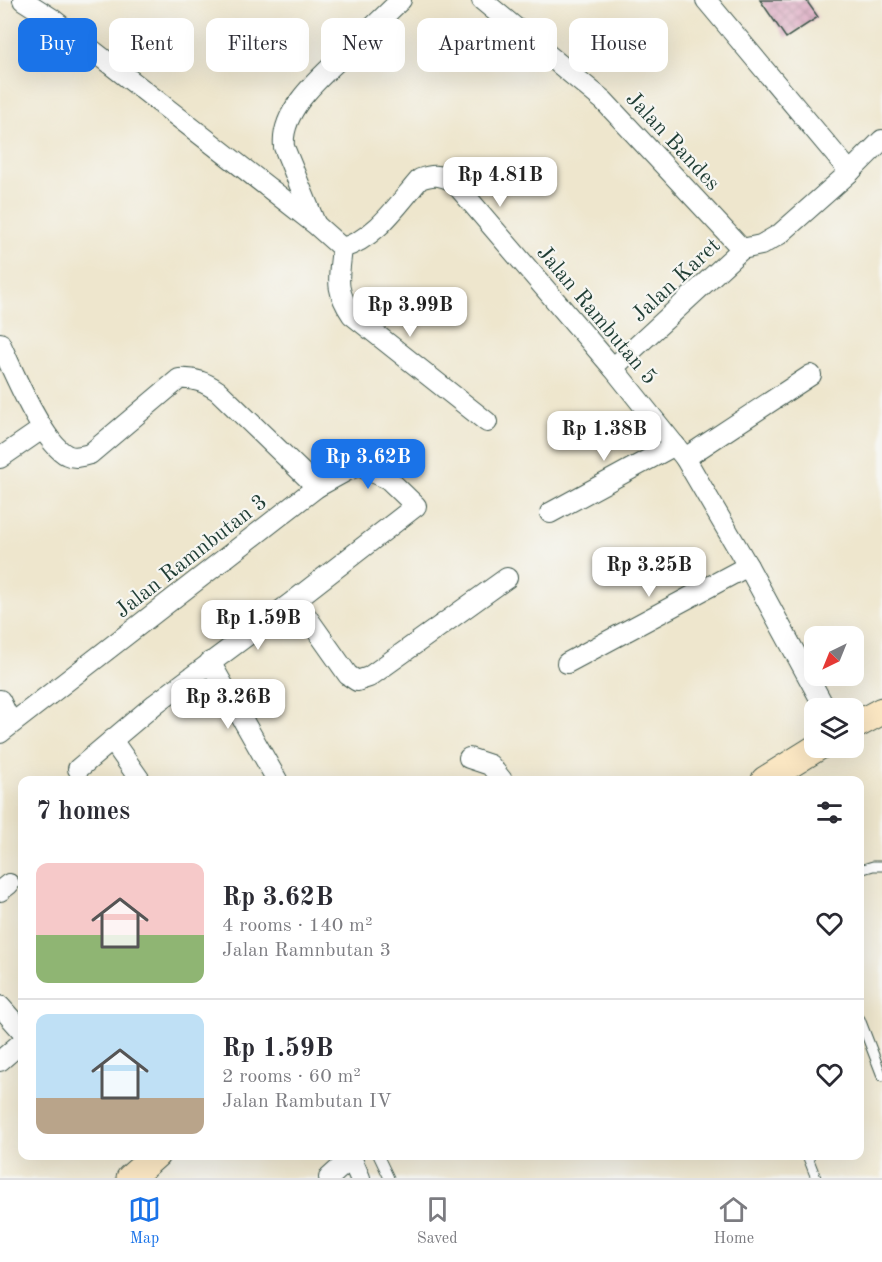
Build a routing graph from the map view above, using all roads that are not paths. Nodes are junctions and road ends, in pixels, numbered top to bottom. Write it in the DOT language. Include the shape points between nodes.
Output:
graph roads {
  1 [pos="23,0"];
  2 [pos="401,0"];
  3 [pos="482,0"];
  4 [pos="706,0"];
  5 [pos="882,140"];
  6 [pos="850,172"];
  7 [pos="315,224"];
  8 [pos="342,248"];
  9 [pos="742,249"];
  10 [pos="0,343"];
  11 [pos="613,368"];
  12 [pos="812,375"];
  13 [pos="487,422"];
  14 [pos="42,429"];
  15 [pos="680,452"];
  16 [pos="0,458"];
  17 [pos="317,487"];
  18 [pos="550,513"];
  19 [pos="748,566"];
  20 [pos="507,578"];
  21 [pos="295,600"];
  22 [pos="210,662"];
  23 [pos="567,663"];
  24 [pos="820,698"];
  25 [pos="0,700"];
  26 [pos="882,711"];
  27 [pos="864,721"];
  28 [pos="6,728"];
  29 [pos="112,740"];
  30 [pos="804,756"];
  31 [pos="469,758"];
  32 [pos="78,769"];
  33 [pos="137,776"];
  34 [pos="275,776"];
  35 [pos="499,776"];
  36 [pos="771,776"];
  37 [pos="882,866"];
  38 [pos="864,869"];
  39 [pos="0,1006"];
  40 [pos="18,1026"];
  41 [pos="864,1029"];
  42 [pos="18,1045"];
  43 [pos="0,1061"];
  44 [pos="882,1076"];
  45 [pos="347,1160"];
  46 [pos="353,1160"];
  47 [pos="380,1160"];
  48 [pos="809,1160"];
  49 [pos="329,1178"];
  50 [pos="360,1178"];
  51 [pos="389,1178"];
  52 [pos="816,1178"];
  1 -- 7 [label="street"];
  2 -- 7 [label="street" via="312,86 297,104 283,137"];
  3 -- 9 [label="street, Jalan Bandes" via="604,101"];
  4 -- 6 [label="street"];
  5 -- 6 [label="street, Jalan Karet"];
  6 -- 9 [label="street, Jalan Karet" via="780,234 761,245"];
  7 -- 8 [label="street"];
  8 -- 11 [label="street, Jalan Rambutan 5" via="369,235 420,179 439,174 461,189"];
  8 -- 13 [label="street" via="338,288 352,315"];
  9 -- 11 [label="street, Jalan Karet"];
  10 -- 14 [label="street"];
  11 -- 15 [label="street, Jalan Rambutan 5"];
  12 -- 15 [label="street"];
  14 -- 16 [label="street"];
  14 -- 17 [label="street" via="65,455 75,458 90,454 179,379 190,378 218,391"];
  15 -- 18 [label="street"];
  15 -- 19 [label="street, Jalan Rambutan 5"];
  17 -- 21 [label="street, Jalan Ramnbutan 3" via="359,466 388,479 416,506"];
  17 -- 28 [label="street, Jalan Ramnbutan 3"];
  19 -- 23 [label="street"];
  19 -- 24 [label="street, Jalan Rambutan 5"];
  20 -- 21 [label="street" via="369,677 357,681 348,675"];
  21 -- 22 [label="street"];
  22 -- 29 [label="street"];
  22 -- 34 [label="street"];
  25 -- 28 [label="street"];
  26 -- 27 [label="main road"];
  29 -- 32 [label="street"];
  29 -- 33 [label="street"];
  30 -- 36 [label="main road"];
  31 -- 35 [label="street" via="490,765"];
  37 -- 38 [label="lane"];
  39 -- 40 [label="street"];
  41 -- 44 [label="lane"];
  42 -- 43 [label="street"];
  45 -- 49 [label="street"];
  46 -- 50 [label="street"];
  47 -- 51 [label="lane"];
  48 -- 52 [label="lane"];
}
